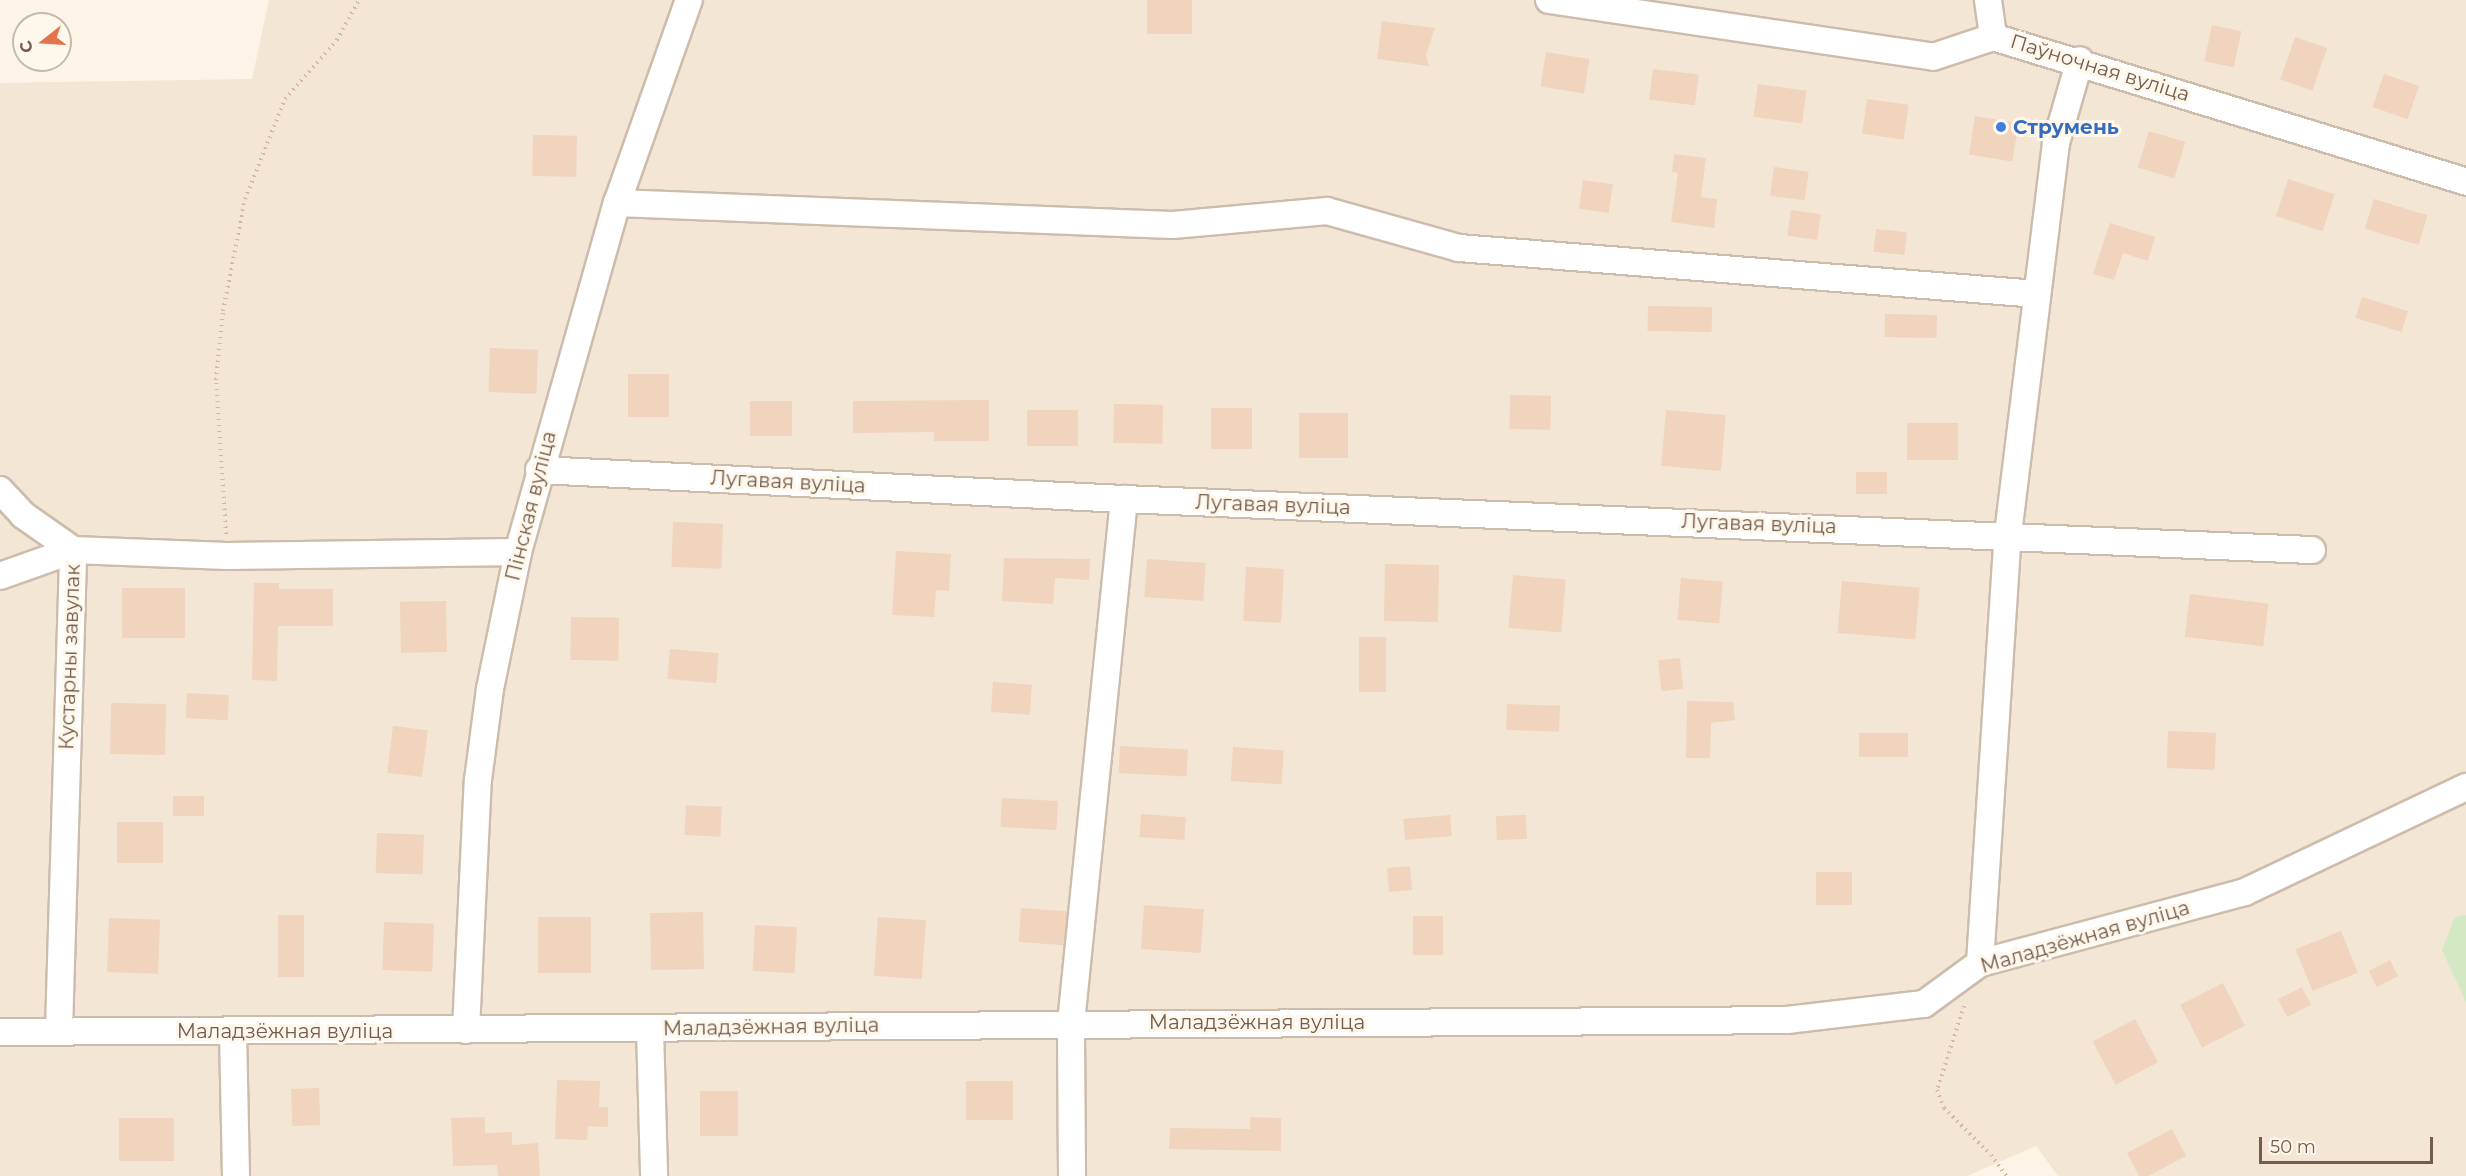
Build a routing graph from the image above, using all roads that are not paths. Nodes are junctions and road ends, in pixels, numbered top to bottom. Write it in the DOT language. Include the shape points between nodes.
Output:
graph roads {
  1 [pos="689,0"];
  2 [pos="1549,0"];
  3 [pos="1988,0"];
  4 [pos="1994,36"];
  5 [pos="2080,60"];
  6 [pos="2466,182"];
  7 [pos="617,203"];
  8 [pos="2037,294"];
  9 [pos="539,470"];
  10 [pos="0,490"];
  11 [pos="1124,499"];
  12 [pos="2008,534"];
  13 [pos="73,550"];
  14 [pos="2312,550"];
  15 [pos="518,552"];
  16 [pos="0,576"];
  17 [pos="2466,787"];
  18 [pos="1980,963"];
  19 [pos="1071,1023"];
  20 [pos="650,1029"];
  21 [pos="59,1030"];
  22 [pos="466,1030"];
  23 [pos="0,1032"];
  24 [pos="233,1032"];
  25 [pos="236,1176"];
  26 [pos="654,1176"];
  27 [pos="1072,1176"];
  1 -- 7 [label="street, Пінская вуліца"];
  2 -- 4 [label="street, Паўночная вуліца" via="1933,57"];
  3 -- 4 [label="street"];
  4 -- 5 [label="street, Паўночная вуліца"];
  5 -- 6 [label="street, Паўночная вуліца"];
  5 -- 8 [label="street" via="2056,143"];
  7 -- 8 [label="street" via="1173,225 1327,211 1459,248"];
  7 -- 9 [label="street, Пінская вуліца"];
  8 -- 12 [label="street"];
  9 -- 11 [label="street, Лугавая вуліца"];
  9 -- 15 [label="street, Пінская вуліца"];
  10 -- 13 [label="street" via="23,515"];
  11 -- 12 [label="street, Лугавая вуліца"];
  11 -- 19 [label="street"];
  12 -- 14 [label="street, Лугавая вуліца"];
  12 -- 18 [label="street"];
  13 -- 15 [label="street, Кустарны завулак" via="227,556"];
  13 -- 16 [label="street"];
  13 -- 21 [label="street, Кустарны завулак"];
  15 -- 22 [label="street, Пінская вуліца" via="490,689 478,780"];
  17 -- 18 [label="street, Маладзёжная вуліца" via="2245,892"];
  18 -- 19 [label="street, Маладзёжная вуліца" via="1924,1004 1787,1020"];
  19 -- 20 [label="street, Маладзёжная вуліца"];
  19 -- 27 [label="street"];
  20 -- 22 [label="street, Маладзёжная вуліца"];
  20 -- 26 [label="street"];
  21 -- 23 [label="street, Маладзёжная вуліца"];
  21 -- 24 [label="street, Маладзёжная вуліца"];
  22 -- 24 [label="street, Маладзёжная вуліца"];
  24 -- 25 [label="street"];
}
